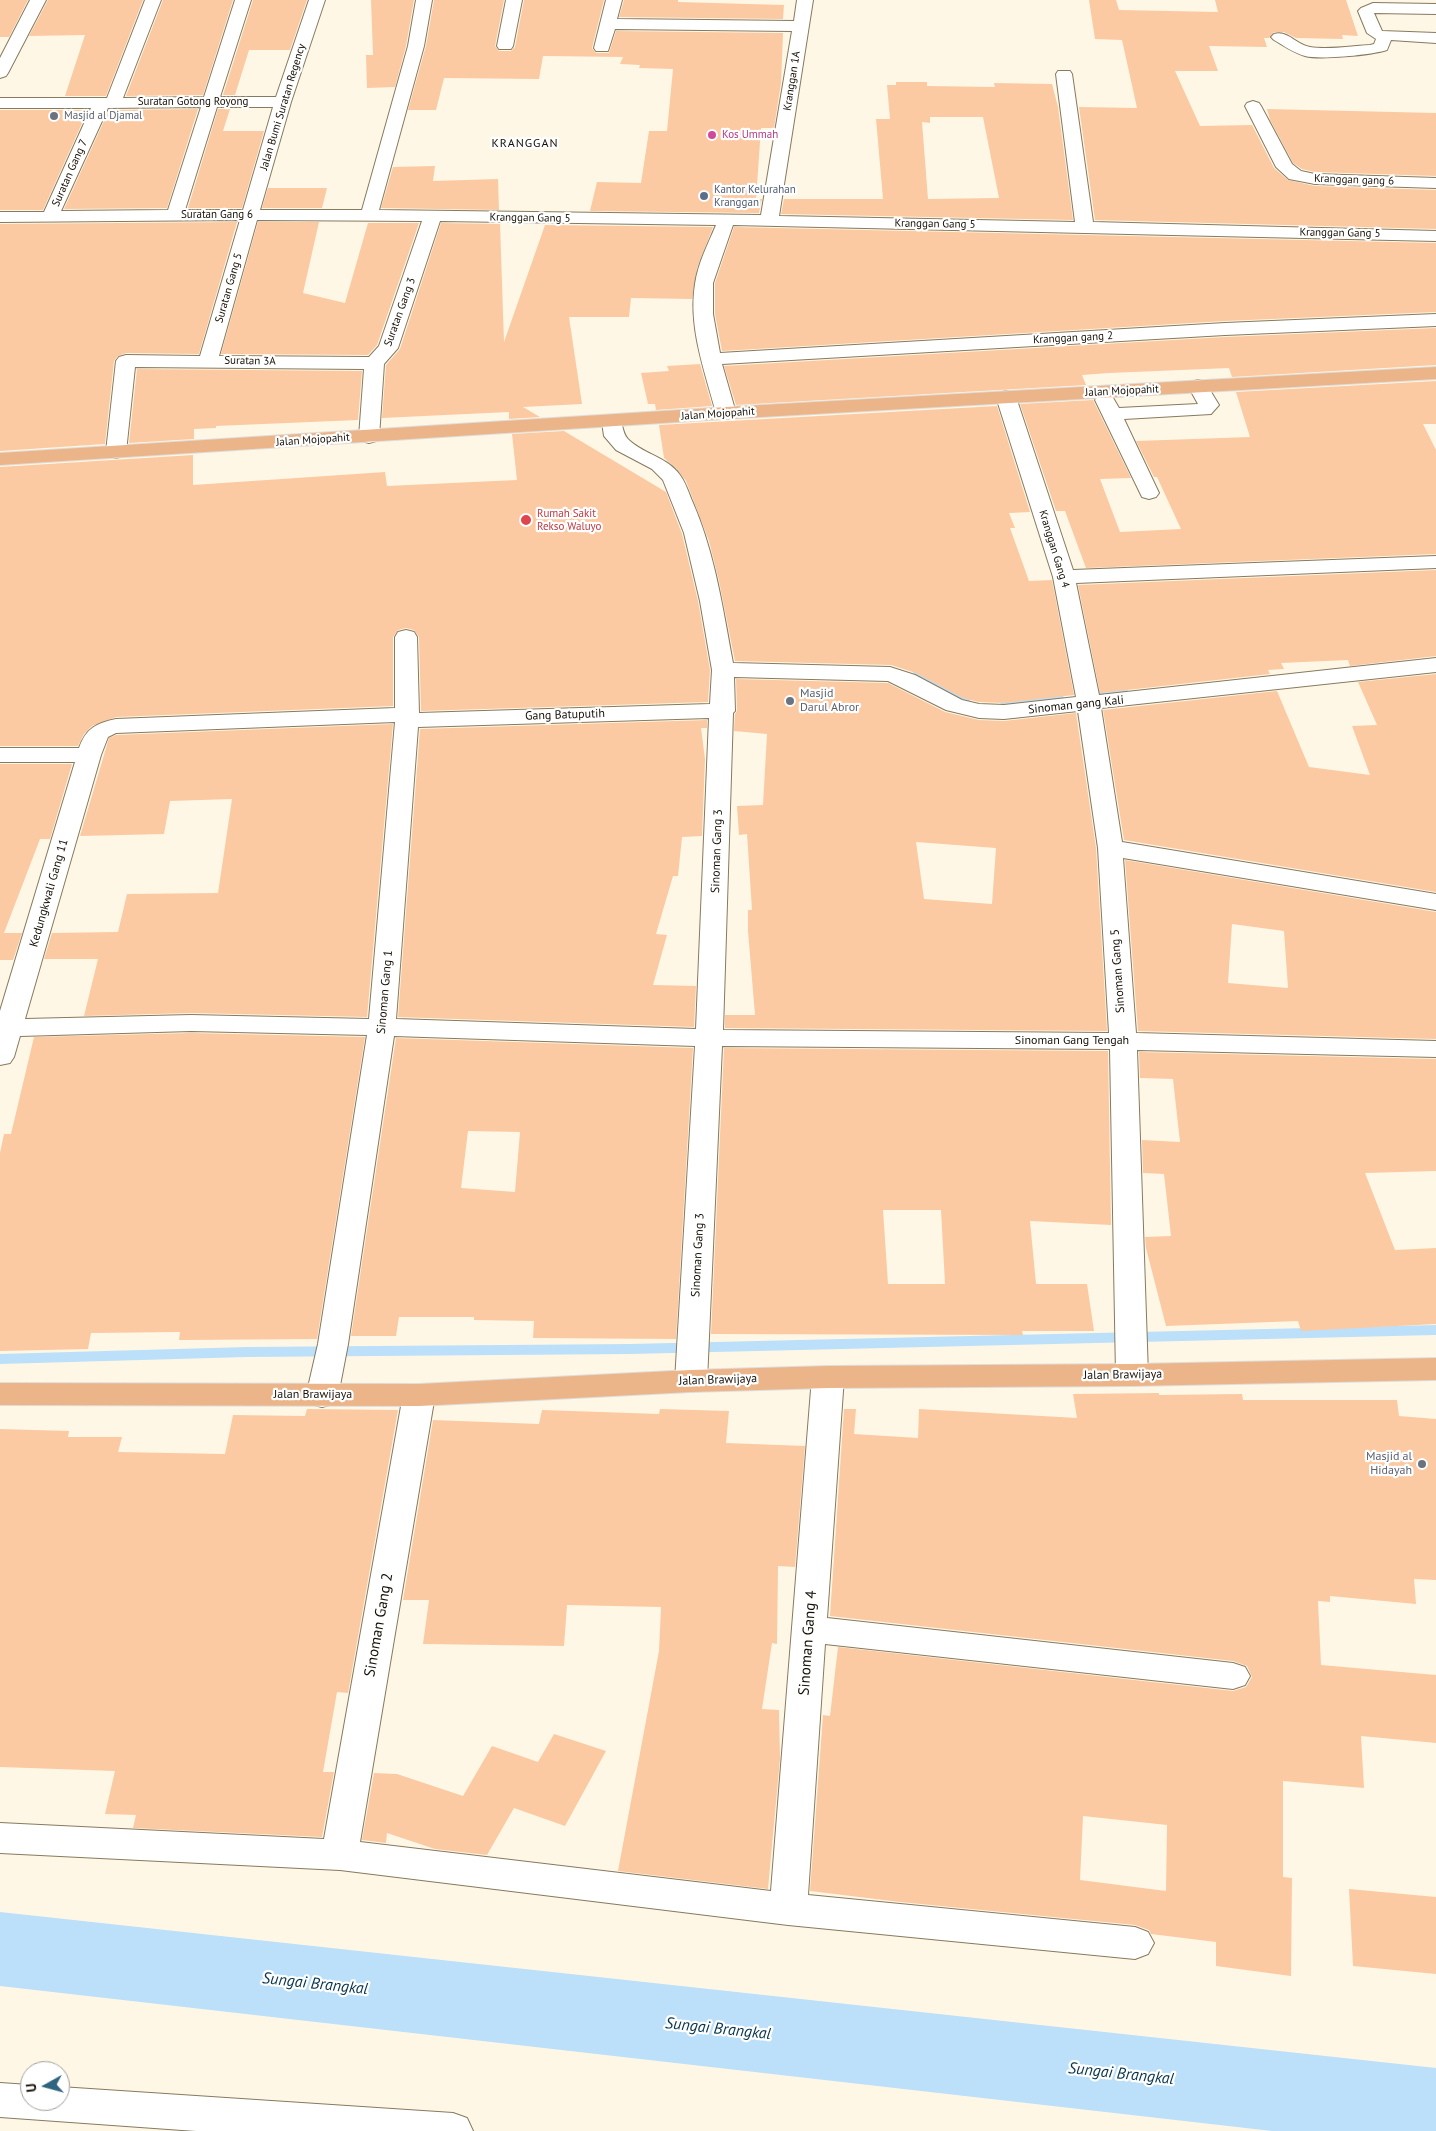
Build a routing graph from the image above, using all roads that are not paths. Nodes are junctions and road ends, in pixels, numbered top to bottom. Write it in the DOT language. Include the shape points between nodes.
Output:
graph roads {
  1 [pos="38,0"];
  2 [pos="153,0"];
  3 [pos="243,0"];
  4 [pos="317,0"];
  5 [pos="424,0"];
  6 [pos="514,0"];
  7 [pos="614,0"];
  8 [pos="805,0"];
  9 [pos="1436,9"];
  10 [pos="608,24"];
  11 [pos="801,26"];
  12 [pos="1279,37"];
  13 [pos="1384,37"];
  14 [pos="1436,38"];
  15 [pos="505,46"];
  16 [pos="602,48"];
  17 [pos="0,74"];
  18 [pos="1064,74"];
  19 [pos="210,101"];
  20 [pos="108,102"];
  21 [pos="283,102"];
  22 [pos="0,103"];
  23 [pos="1253,106"];
  24 [pos="1436,183"];
  25 [pos="175,215"];
  26 [pos="250,215"];
  27 [pos="369,216"];
  28 [pos="433,216"];
  29 [pos="0,217"];
  30 [pos="50,217"];
  31 [pos="726,221"];
  32 [pos="769,222"];
  33 [pos="1085,227"];
  34 [pos="1436,236"];
  35 [pos="1436,320"];
  36 [pos="711,359"];
  37 [pos="208,360"];
  38 [pos="374,363"];
  39 [pos="1436,373"];
  40 [pos="1198,386"];
  41 [pos="1101,392"];
  42 [pos="1006,397"];
  43 [pos="726,413"];
  44 [pos="1113,414"];
  45 [pos="612,422"];
  46 [pos="368,437"];
  47 [pos="116,452"];
  48 [pos="0,459"];
  49 [pos="1149,493"];
  50 [pos="1436,562"];
  51 [pos="1064,578"];
  52 [pos="406,637"];
  53 [pos="1436,665"];
  54 [pos="723,670"];
  55 [pos="1089,704"];
  56 [pos="723,711"];
  57 [pos="407,717"];
  58 [pos="100,730"];
  59 [pos="0,755"];
  60 [pos="89,755"];
  61 [pos="1110,848"];
  62 [pos="1436,902"];
  63 [pos="382,1027"];
  64 [pos="5,1028"];
  65 [pos="709,1038"];
  66 [pos="1123,1041"];
  67 [pos="1436,1049"];
  68 [pos="0,1057"];
  69 [pos="693,1369"];
  70 [pos="1436,1369"];
  71 [pos="1132,1376"];
  72 [pos="828,1377"];
  73 [pos="0,1394"];
  74 [pos="419,1395"];
  75 [pos="322,1396"];
  76 [pos="809,1629"];
  77 [pos="1233,1676"];
  78 [pos="0,1838"];
  79 [pos="340,1855"];
  80 [pos="788,1909"];
  81 [pos="1135,1944"];
  82 [pos="0,2100"];
  83 [pos="453,2131"];
  1 -- 17 [label="street"];
  2 -- 20 [label="street, Suratan Gang 7"];
  3 -- 19 [label="street"];
  4 -- 21 [label="street, Jalan Bumi Suratan Regency"];
  5 -- 27 [label="street" via="416,46"];
  6 -- 15 [label="street"];
  7 -- 10 [label="street"];
  8 -- 11 [label="street, Kranggan 1A"];
  9 -- 13 [label="street" via="1367,10 1375,33"];
  10 -- 11 [label="street"];
  10 -- 16 [label="street"];
  11 -- 32 [label="street, Kranggan 1A"];
  12 -- 13 [label="street" via="1308,52 1372,50 1381,47"];
  13 -- 14 [label="street"];
  18 -- 33 [label="street"];
  19 -- 20 [label="street, Suratan Gotong Royong"];
  19 -- 21 [label="street, Suratan Gotong Royong"];
  19 -- 25 [label="street"];
  20 -- 22 [label="street, Suratan Gotong Royong"];
  20 -- 30 [label="street, Suratan Gang 7"];
  21 -- 26 [label="street, Jalan Bumi Suratan Regency"];
  23 -- 24 [label="street, Kranggan gang 6" via="1285,168 1295,175 1315,179"];
  25 -- 26 [label="street, Suratan Gang 6"];
  25 -- 30 [label="street, Suratan Gang 6"];
  26 -- 27 [label="street, Suratan Gang 6"];
  26 -- 37 [label="street, Suratan Gang 5"];
  27 -- 28 [label="street, Suratan Gang 6"];
  28 -- 31 [label="street, Kranggan Gang 5"];
  28 -- 38 [label="street, Suratan Gang 3" via="388,348"];
  29 -- 30 [label="street, Suratan Gang 6"];
  31 -- 32 [label="street, Kranggan Gang 5"];
  31 -- 36 [label="street" via="703,293"];
  32 -- 33 [label="street, Kranggan Gang 5"];
  33 -- 34 [label="street, Kranggan Gang 5"];
  35 -- 36 [label="street, Kranggan gang 2"];
  36 -- 43 [label="street"];
  37 -- 38 [label="street, Suratan 3A"];
  37 -- 47 [label="street, Suratan 3A" via="126,361"];
  38 -- 46 [label="street"];
  39 -- 40 [label="main road, Jalan Mojopahit"];
  40 -- 41 [label="main road, Jalan Mojopahit"];
  40 -- 44 [label="street" via="1209,405 1204,410"];
  41 -- 42 [label="main road, Jalan Mojopahit"];
  41 -- 44 [label="street"];
  42 -- 43 [label="main road, Jalan Mojopahit"];
  42 -- 51 [label="street, Kranggan Gang 4"];
  43 -- 45 [label="main road, Jalan Mojopahit"];
  44 -- 49 [label="street"];
  45 -- 46 [label="main road, Jalan Mojopahit"];
  45 -- 54 [label="street, Sinoman Gang 3" via="614,436 623,446 659,465 672,478 695,533"];
  46 -- 47 [label="main road, Jalan Mojopahit"];
  47 -- 48 [label="main road, Jalan Mojopahit"];
  50 -- 51 [label="street"];
  51 -- 55 [label="street, Kranggan Gang 4"];
  52 -- 57 [label="street, Sinoman Gang 1"];
  53 -- 55 [label="street, Sinoman gang Kali"];
  54 -- 55 [label="street, Sinoman gang Kali" via="890,674 911,681 954,705 989,712"];
  54 -- 56 [label="street, Sinoman Gang 3"];
  55 -- 61 [label="street, Sinoman Gang 5"];
  56 -- 57 [label="street, Gang Batuputih"];
  56 -- 65 [label="street, Sinoman Gang 3"];
  57 -- 58 [label="street, Gang Batuputih" via="116,726"];
  57 -- 63 [label="street, Sinoman Gang 1"];
  58 -- 60 [label="street, Kedungkwali Gang 11"];
  59 -- 60 [label="street"];
  60 -- 64 [label="street, Kedungkwali Gang 11"];
  61 -- 62 [label="street"];
  61 -- 66 [label="street, Sinoman Gang 5"];
  63 -- 64 [label="street, Sinoman Gang Tengah" via="191,1024"];
  63 -- 65 [label="street, Sinoman Gang Tengah"];
  63 -- 75 [label="street, Sinoman Gang 1"];
  64 -- 68 [label="street, Kedungkwali Gang 11"];
  65 -- 66 [label="street, Sinoman Gang Tengah"];
  65 -- 69 [label="street, Sinoman Gang 3"];
  66 -- 67 [label="street, Sinoman Gang Tengah"];
  66 -- 71 [label="street, Sinoman Gang 5"];
  69 -- 72 [label="main road, Jalan Brawijaya"];
  69 -- 74 [label="main road, Jalan Brawijaya"];
  70 -- 71 [label="main road, Jalan Brawijaya"];
  71 -- 72 [label="main road, Jalan Brawijaya"];
  72 -- 76 [label="street, Sinoman Gang 4"];
  73 -- 75 [label="main road, Jalan Brawijaya"];
  74 -- 75 [label="main road, Jalan Brawijaya"];
  74 -- 79 [label="street, Sinoman Gang 2"];
  76 -- 77 [label="street"];
  76 -- 80 [label="street, Sinoman Gang 4"];
  78 -- 79 [label="street"];
  79 -- 80 [label="street"];
  80 -- 81 [label="street"];
  82 -- 83 [label="street"];
}
